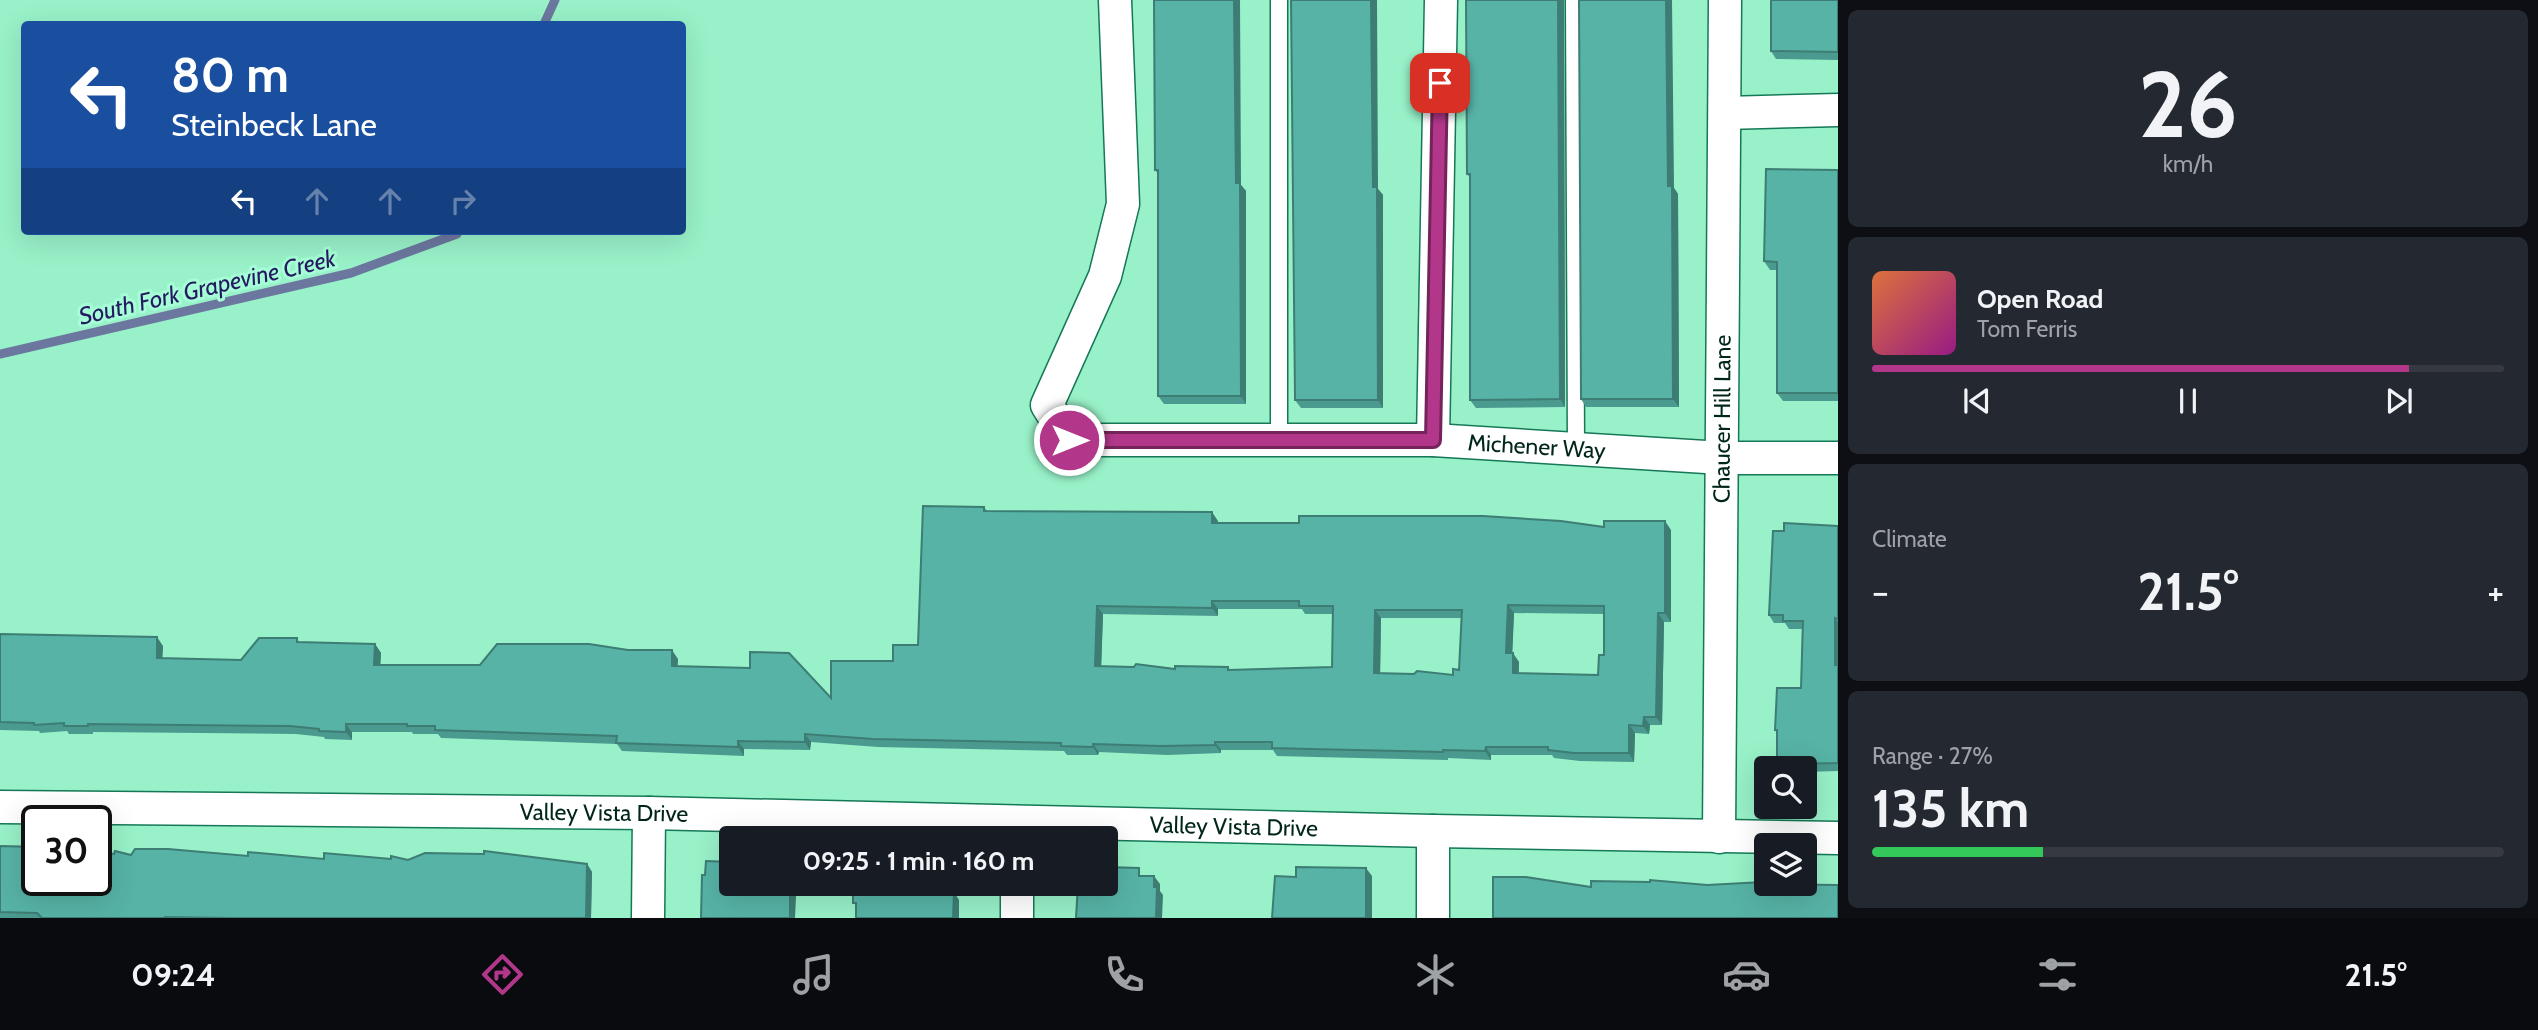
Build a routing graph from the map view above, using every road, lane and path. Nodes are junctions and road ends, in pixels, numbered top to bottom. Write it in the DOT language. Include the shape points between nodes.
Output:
graph roads {
  1 [pos="1115,0"];
  2 [pos="1279,0"];
  3 [pos="1441,0"];
  4 [pos="1573,0"];
  5 [pos="1726,0"];
  6 [pos="1838,110"];
  7 [pos="1725,113"];
  8 [pos="1279,440"];
  9 [pos="1433,440"];
  10 [pos="1576,448"];
  11 [pos="1722,458"];
  12 [pos="1838,458"];
  13 [pos="0,807"];
  14 [pos="649,814"];
  15 [pos="926,826"];
  16 [pos="1118,830"];
  17 [pos="1433,831"];
  18 [pos="1719,837"];
  19 [pos="1838,838"];
  20 [pos="1017,896"];
  21 [pos="648,918"];
  22 [pos="1017,918"];
  23 [pos="1433,918"];
  1 -- 8 [label="street, Michener Way" via="1123,204 1105,276 1047,404 1069,440"];
  2 -- 8 [label="lane"];
  3 -- 9 [label="street"];
  4 -- 10 [label="lane"];
  5 -- 7 [label="street, Chaucer Hill Lane"];
  6 -- 7 [label="street"];
  7 -- 11 [label="street, Chaucer Hill Lane"];
  8 -- 9 [label="street, Michener Way"];
  9 -- 10 [label="street, Michener Way"];
  10 -- 11 [label="street, Michener Way"];
  11 -- 12 [label="street, Michener Way"];
  11 -- 18 [label="street, Chaucer Hill Lane"];
  13 -- 14 [label="street, Valley Vista Drive"];
  14 -- 15 [label="street, Valley Vista Drive"];
  14 -- 21 [label="street"];
  16 -- 17 [label="street, Valley Vista Drive"];
  17 -- 18 [label="street, Valley Vista Drive"];
  17 -- 23 [label="street"];
  18 -- 19 [label="street, Valley Vista Drive"];
  20 -- 22 [label="street"];
}
